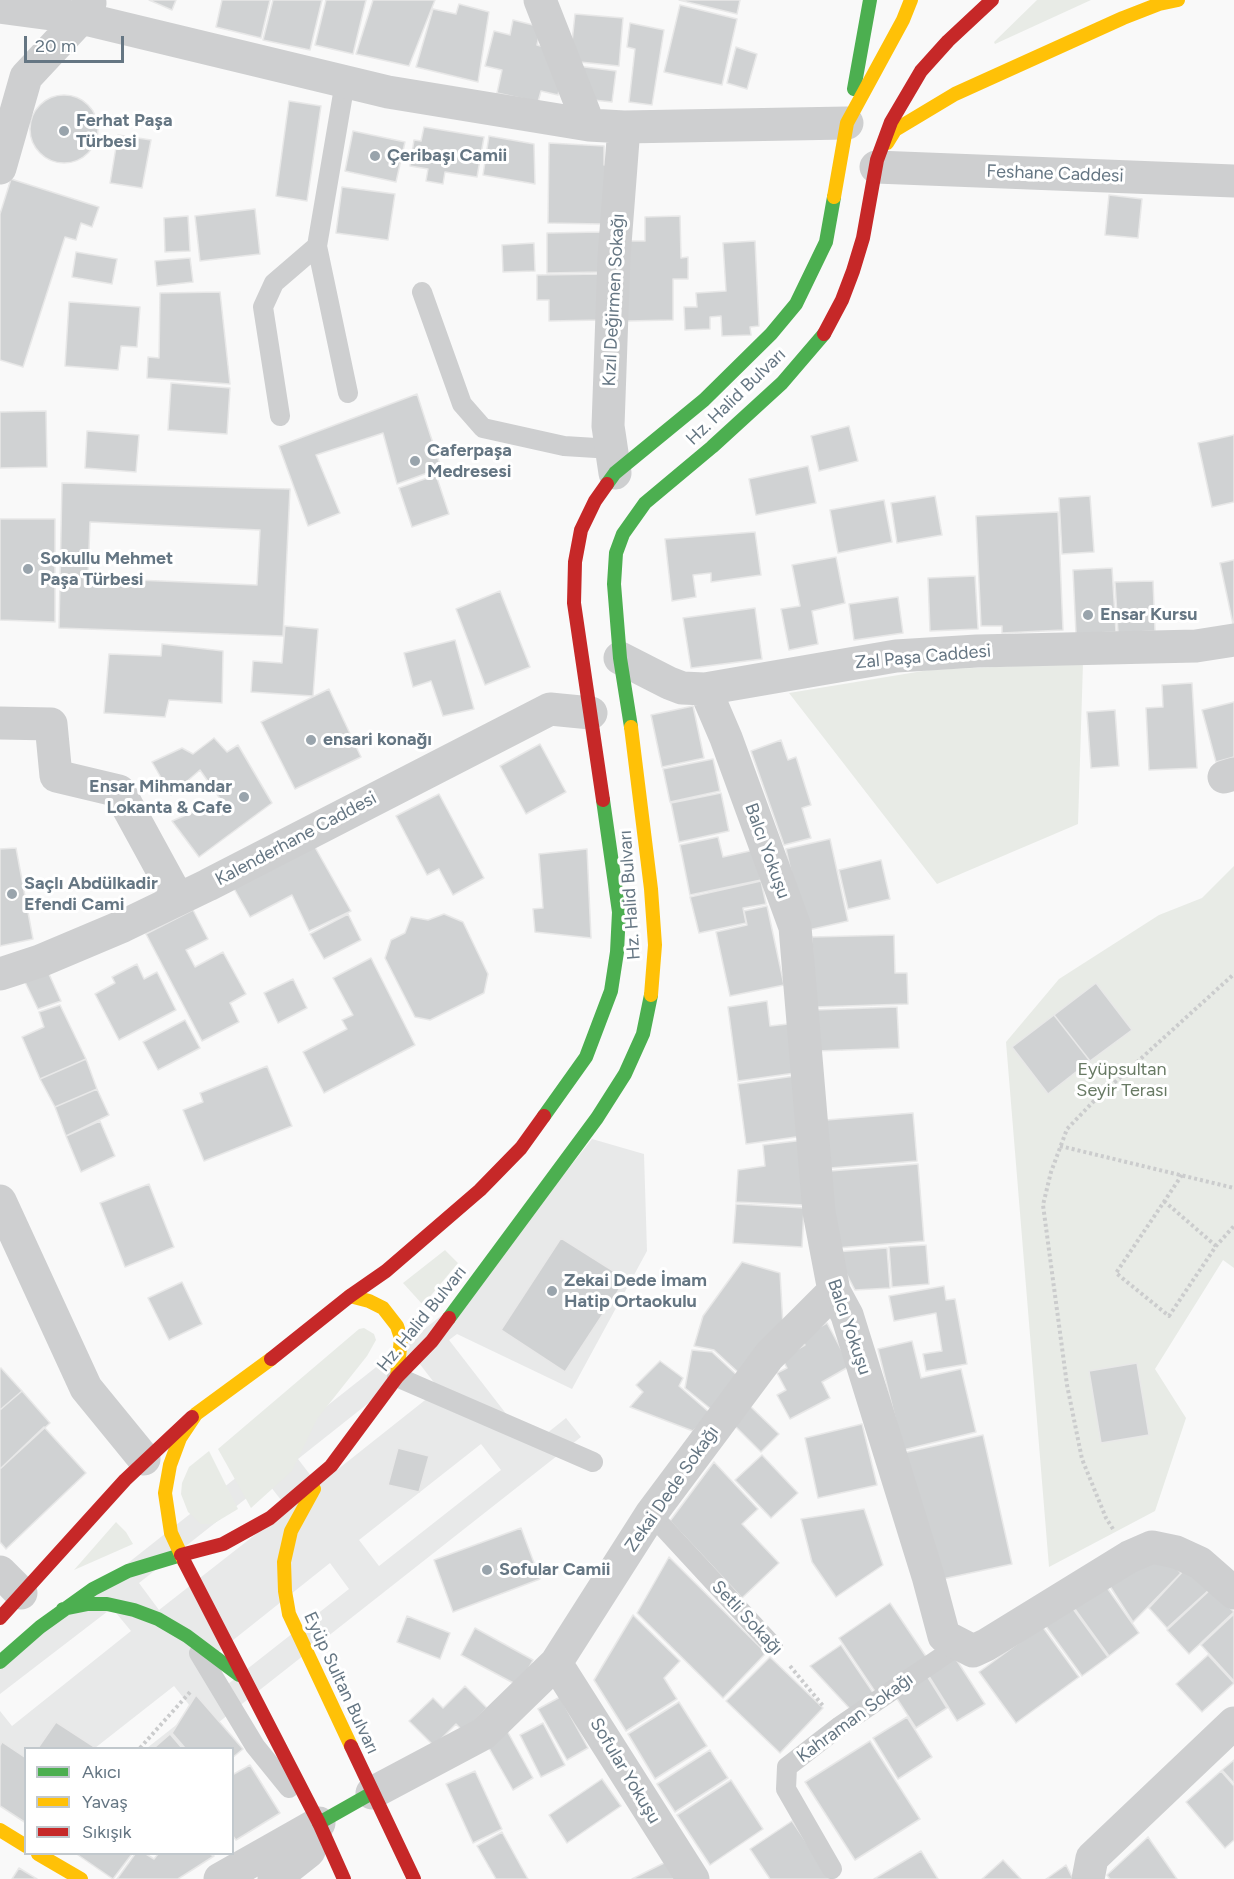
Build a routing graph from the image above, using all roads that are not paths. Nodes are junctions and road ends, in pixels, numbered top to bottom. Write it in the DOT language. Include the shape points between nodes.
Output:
graph roads {
  1 [pos="540,0"];
  2 [pos="870,0"];
  3 [pos="911,0"];
  4 [pos="992,0"];
  5 [pos="1178,0"];
  6 [pos="12,6"];
  7 [pos="86,9"];
  8 [pos="13,79"];
  9 [pos="345,82"];
  10 [pos="847,123"];
  11 [pos="589,125"];
  12 [pos="624,127"];
  13 [pos="876,163"];
  14 [pos="0,168"];
  15 [pos="1234,181"];
  16 [pos="317,246"];
  17 [pos="422,292"];
  18 [pos="348,393"];
  19 [pos="280,416"];
  20 [pos="614,461"];
  21 [pos="1234,640"];
  22 [pos="620,658"];
  23 [pos="705,689"];
  24 [pos="591,713"];
  25 [pos="0,723"];
  26 [pos="178,899"];
  27 [pos="0,974"];
  28 [pos="0,1201"];
  29 [pos="834,1291"];
  30 [pos="350,1296"];
  31 [pos="397,1377"];
  32 [pos="196,1414"];
  33 [pos="144,1460"];
  34 [pos="593,1462"];
  35 [pos="331,1466"];
  36 [pos="651,1514"];
  37 [pos="181,1555"];
  38 [pos="11,1583"];
  39 [pos="1234,1593"];
  40 [pos="63,1609"];
  41 [pos="0,1618"];
  42 [pos="187,1636"];
  43 [pos="959,1645"];
  44 [pos="773,1646"];
  45 [pos="0,1662"];
  46 [pos="556,1664"];
  47 [pos="247,1681"];
  48 [pos="1234,1723"];
  49 [pos="372,1793"];
  50 [pos="312,1810"];
  51 [pos="0,1830"];
  52 [pos="24,1845"];
  53 [pos="40,1855"];
  54 [pos="333,1857"];
  55 [pos="832,1869"];
  56 [pos="81,1879"];
  57 [pos="220,1879"];
  58 [pos="274,1879"];
  59 [pos="326,1879"];
  60 [pos="344,1879"];
  61 [pos="414,1879"];
  62 [pos="693,1879"];
  63 [pos="1088,1879"];
  1 -- 11 [label="street"];
  2 -- 10 [label="main road"];
  3 -- 10 [label="main road, Hz. Halid Bulvarı"];
  4 -- 13 [label="main road, Hz. Halid Bulvarı" via="921,71 891,122"];
  5 -- 13 [label="main road" via="1123,18 955,94 895,130"];
  6 -- 7 [label="street"];
  7 -- 8 [label="street"];
  7 -- 9 [label="street"];
  8 -- 14 [label="street"];
  9 -- 11 [label="street"];
  9 -- 16 [label="lane"];
  10 -- 12 [label="street"];
  10 -- 20 [label="main road, Hz. Halid Bulvarı" via="826,242 796,304 704,400"];
  11 -- 12 [label="street"];
  12 -- 20 [label="street, Kızıl Değirmen Sokağı" via="608,426"];
  13 -- 15 [label="street, Feshane Caddesi"];
  13 -- 22 [label="main road, Hz. Halid Bulvarı" via="853,272 824,333 782,383 645,503 623,534 616,553 614,584"];
  16 -- 18 [label="lane"];
  16 -- 19 [label="lane" via="274,283 263,307"];
  17 -- 20 [label="lane" via="462,404 483,428"];
  20 -- 24 [label="main road, Hz. Halid Bulvarı" via="581,530 575,562 573,603"];
  21 -- 23 [label="street, Zal Paşa Caddesi" via="1197,646 896,656"];
  22 -- 23 [label="street, Zal Paşa Caddesi" via="682,688"];
  22 -- 31 [label="main road, Hz. Halid Bulvarı" via="650,878 655,945 652,991 643,1034 625,1074 597,1118 432,1341"];
  23 -- 29 [label="street, Balcı Yokuşu" via="795,927 819,1212"];
  24 -- 26 [label="street, Kalenderhane Caddesi" via="550,709"];
  24 -- 30 [label="main road, Hz. Halid Bulvarı" via="619,912 611,991 586,1057 521,1148 480,1190 386,1271"];
  25 -- 26 [label="street" via="51,724 56,776 119,790"];
  26 -- 27 [label="street, Kalenderhane Caddesi" via="123,926"];
  28 -- 33 [label="street" via="86,1388"];
  29 -- 36 [label="street, Zekai Dede Sokağı" via="769,1356"];
  29 -- 43 [label="street, Balcı Yokuşu" via="847,1315 944,1636"];
  30 -- 31 [label="main road" via="383,1308 397,1326 401,1350"];
  30 -- 32 [label="main road, Hz. Halid Bulvarı" via="260,1369"];
  31 -- 34 [label="lane"];
  31 -- 35 [label="main road, Hz. Halid Bulvarı"];
  32 -- 33 [label="main road, Hz. Halid Bulvarı"];
  32 -- 37 [label="main road" via="180,1438 165,1493 171,1533"];
  33 -- 38 [label="main road, Hz. Halid Bulvarı"];
  35 -- 37 [label="main road, Hz. Halid Bulvarı" via="261,1524 223,1544"];
  35 -- 49 [label="main road, Eyüp Sultan Bulvarı" via="291,1531 284,1562 285,1591 289,1614"];
  36 -- 44 [label="lane, Setli Sokağı"];
  36 -- 46 [label="street, Zekai Dede Sokağı"];
  37 -- 40 [label="main road, Hz. Halid Bulvarı" via="128,1571"];
  37 -- 47 [label="main road"];
  38 -- 41 [label="main road, Hz. Halid Bulvarı"];
  39 -- 43 [label="street" via="1200,1563 1152,1547 1129,1557 986,1645 973,1651"];
  40 -- 42 [label="main road" via="107,1604 158,1619"];
  40 -- 45 [label="main road, Hz. Halid Bulvarı"];
  42 -- 47 [label="main road"];
  42 -- 50 [label="lane" via="255,1746"];
  43 -- 55 [label="lane, Kahraman Sokağı" via="787,1767 786,1789"];
  46 -- 49 [label="street, Zekai Dede Sokağı" via="483,1734"];
  46 -- 62 [label="street, Sofular Yokuşu"];
  47 -- 50 [label="main road"];
  48 -- 63 [label="street" via="1092,1858"];
  49 -- 50 [label="main road"];
  49 -- 61 [label="main road, Eyüp Sultan Bulvarı"];
  50 -- 54 [label="main road"];
  50 -- 57 [label="street"];
  50 -- 58 [label="street" via="309,1851"];
  51 -- 52 [label="main road"];
  53 -- 56 [label="main road"];
  54 -- 59 [label="lane"];
  54 -- 60 [label="main road"];
}
